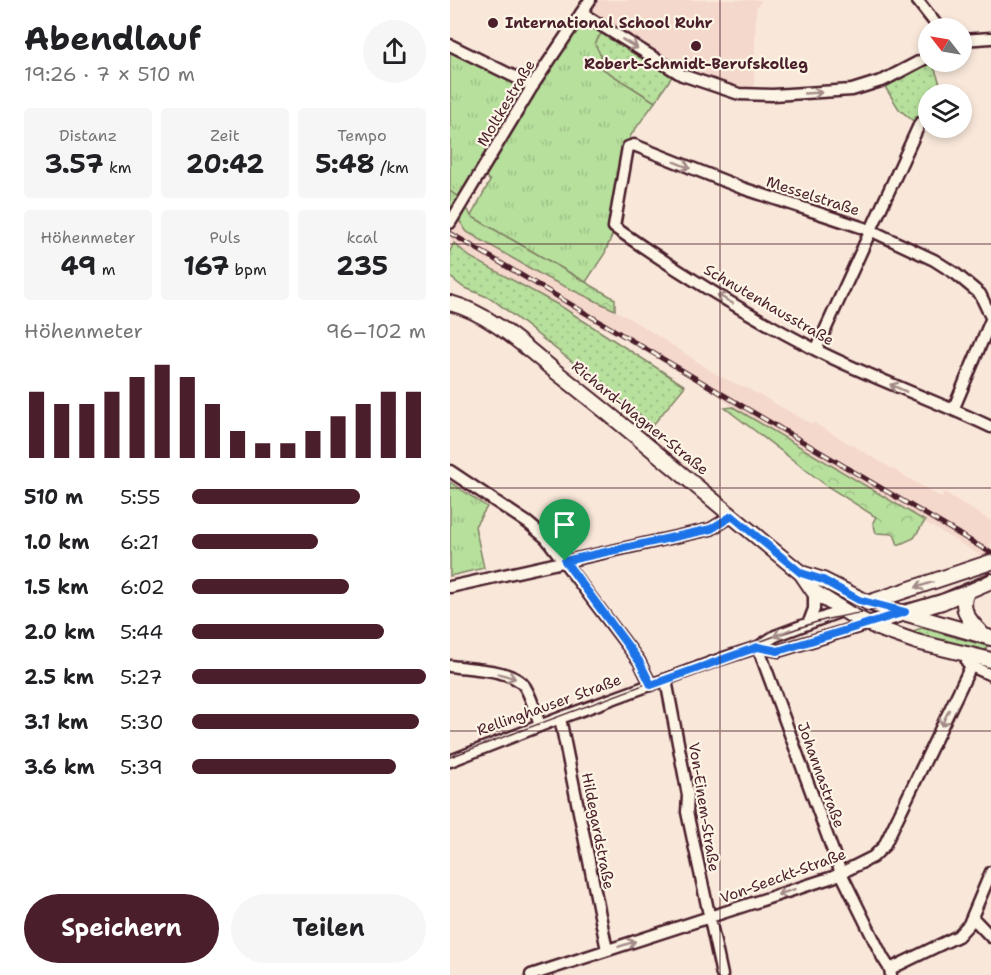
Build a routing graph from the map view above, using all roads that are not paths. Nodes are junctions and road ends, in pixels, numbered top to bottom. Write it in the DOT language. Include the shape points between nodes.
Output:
graph roads {
  1 [pos="590,0"];
  2 [pos="917,0"];
  3 [pos="581,13"];
  4 [pos="931,18"];
  5 [pos="991,38"];
  6 [pos="972,39"];
  7 [pos="450,45"];
  8 [pos="918,62"];
  9 [pos="532,86"];
  10 [pos="918,127"];
  11 [pos="628,147"];
  12 [pos="450,223"];
  13 [pos="870,230"];
  14 [pos="991,287"];
  15 [pos="980,294"];
  16 [pos="450,303"];
  17 [pos="991,319"];
  18 [pos="816,350"];
  19 [pos="953,410"];
  20 [pos="991,427"];
  21 [pos="450,471"];
  22 [pos="732,516"];
  23 [pos="565,561"];
  24 [pos="989,563"];
  25 [pos="801,573"];
  26 [pos="991,581"];
  27 [pos="450,588"];
  28 [pos="814,592"];
  29 [pos="967,592"];
  30 [pos="869,603"];
  31 [pos="844,610"];
  32 [pos="905,612"];
  33 [pos="809,622"];
  34 [pos="868,624"];
  35 [pos="987,636"];
  36 [pos="758,647"];
  37 [pos="959,652"];
  38 [pos="991,660"];
  39 [pos="450,666"];
  40 [pos="970,666"];
  41 [pos="991,675"];
  42 [pos="666,680"];
  43 [pos="651,685"];
  44 [pos="560,718"];
  45 [pos="540,726"];
  46 [pos="451,759"];
  47 [pos="991,872"];
  48 [pos="841,873"];
  49 [pos="709,917"];
  50 [pos="972,917"];
  51 [pos="991,937"];
  52 [pos="607,950"];
  53 [pos="891,972"];
  54 [pos="531,975"];
  55 [pos="722,975"];
  1 -- 3 [label="street, Moltkestraße"];
  2 -- 4 [label="street"];
  3 -- 8 [label="street, one-way" via="681,75 739,94 852,90 884,80"];
  3 -- 9 [label="street, Moltkestraße"];
  5 -- 6 [label="street"];
  7 -- 9 [label="street"];
  9 -- 12 [label="street, Moltkestraße"];
  10 -- 13 [label="street"];
  11 -- 13 [label="street, Messelstraße, one-way" via="634,145 741,188"];
  18 -- 11 [label="street, Schnutenhausstraße, one-way" via="713,292 614,227"];
  13 -- 15 [label="street, Messelstraße" via="934,260"];
  13 -- 18 [label="street"];
  14 -- 15 [label="street"];
  15 -- 17 [label="street"];
  16 -- 22 [label="main road, Richard-Wagner-Straße" via="474,312 509,335 652,447"];
  17 -- 19 [label="street"];
  19 -- 18 [label="street, Schnutenhausstraße, one-way"];
  19 -- 20 [label="street, Schnutenhausstraße"];
  21 -- 23 [label="street" via="528,523"];
  22 -- 23 [label="street" via="711,529"];
  22 -- 25 [label="main road, Richard-Wagner-Straße"];
  23 -- 27 [label="street"];
  23 -- 43 [label="street" via="639,661"];
  24 -- 30 [label="main road, Rellinghauser Straße, one-way"];
  25 -- 28 [label="main road, Richard-Wagner-Straße"];
  25 -- 30 [label="main road, Richard-Wagner-Straße"];
  26 -- 29 [label="main road, Rellinghauser Straße"];
  28 -- 31 [label="main road, Richard-Wagner-Straße"];
  28 -- 33 [label="street"];
  29 -- 32 [label="main road, Rellinghauser Straße"];
  29 -- 35 [label="main road" via="963,602 965,613"];
  30 -- 31 [label="main road, Rellinghauser Straße"];
  30 -- 32 [label="main road, Richard-Wagner-Straße"];
  31 -- 33 [label="street, Rellinghauser Straße"];
  31 -- 34 [label="main road, Richard-Wagner-Straße"];
  32 -- 34 [label="main road, Rellinghauser Straße"];
  32 -- 35 [label="main road, Richard-Wagner-Straße"];
  33 -- 36 [label="street, Rellinghauser Straße, one-way"];
  34 -- 36 [label="street, Rellinghauser Straße" via="778,651"];
  34 -- 37 [label="main road, Richard-Wagner-Straße"];
  36 -- 42 [label="street, Rellinghauser Straße"];
  36 -- 48 [label="street, Johannastraße"];
  37 -- 38 [label="main road, Richard-Wagner-Straße"];
  37 -- 40 [label="street"];
  39 -- 45 [label="street, one-way" via="505,674 519,680 527,690"];
  40 -- 41 [label="street"];
  40 -- 48 [label="street, Von-Seeckt-Straße, one-way" via="880,852"];
  42 -- 43 [label="street, Rellinghauser Straße"];
  42 -- 49 [label="street, Von-Einem-Straße"];
  43 -- 44 [label="street, Rellinghauser Straße"];
  44 -- 45 [label="street, Rellinghauser Straße"];
  44 -- 52 [label="street, Hildegardstraße"];
  45 -- 46 [label="street, Rellinghauser Straße"];
  47 -- 50 [label="street"];
  48 -- 49 [label="street, Von-Seeckt-Straße, one-way"];
  48 -- 53 [label="street, Johannastraße"];
  52 -- 49 [label="street, Von-Seeckt-Straße, one-way"];
  49 -- 55 [label="street, Von-Einem-Straße"];
  50 -- 51 [label="street"];
  50 -- 53 [label="street" via="958,936"];
  52 -- 54 [label="street, Von-Seeckt-Straße"];
}
